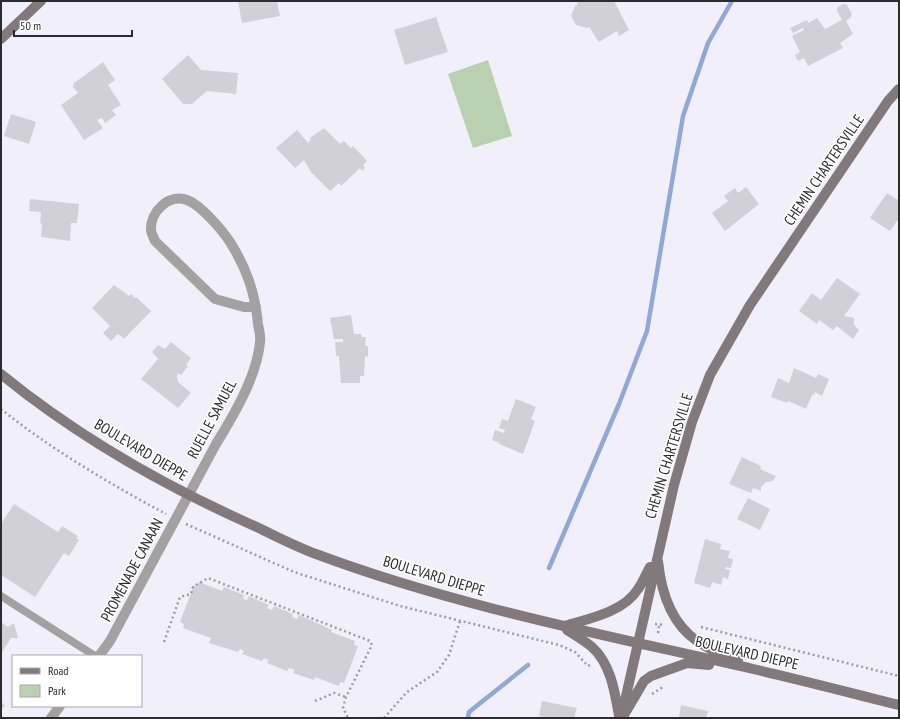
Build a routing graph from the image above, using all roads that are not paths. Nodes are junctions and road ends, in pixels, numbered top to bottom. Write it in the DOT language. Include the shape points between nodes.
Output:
graph roads {
  1 [pos="41,1"];
  2 [pos="1,39"];
  3 [pos="899,89"];
  4 [pos="256,307"];
  5 [pos="1,374"];
  6 [pos="188,496"];
  7 [pos="658,551"];
  8 [pos="1,596"];
  9 [pos="562,626"];
  10 [pos="636,644"];
  11 [pos="93,655"];
  12 [pos="100,655"];
  13 [pos="754,669"];
  14 [pos="899,705"];
  15 [pos="59,707"];
  16 [pos="51,718"];
  17 [pos="621,718"];
  1 -- 2 [label="main road"];
  3 -- 7 [label="main road, CHEMIN CHARTERSVILLE" via="888,101 750,305 710,376 692,422"];
  4 -- 4 [label="street, RUELLE SAMUEL" via="215,299 155,241 151,230 155,214 160,207 178,199 187,200 223,232 248,274"];
  4 -- 6 [label="street, RUELLE SAMUEL" via="260,341 251,375 234,416"];
  5 -- 6 [label="main road, BOULEVARD DIEPPE" via="113,454"];
  6 -- 9 [label="main road, BOULEVARD DIEPPE" via="315,554 415,587"];
  6 -- 12 [label="street, PROMENADE CANAAN" via="110,641"];
  7 -- 9 [label="main road" via="638,591 619,607"];
  7 -- 10 [label="main road, CHEMIN CHARTERSVILLE"];
  7 -- 13 [label="main road" via="660,583 677,621 697,642"];
  8 -- 11 [label="lane"];
  9 -- 10 [label="main road, BOULEVARD DIEPPE"];
  9 -- 17 [label="main road" via="593,648 602,660 614,688"];
  10 -- 13 [label="main road, BOULEVARD DIEPPE"];
  10 -- 17 [label="main road, CHEMIN CHARTERSVILLE"];
  13 -- 14 [label="main road, BOULEVARD DIEPPE"];
  13 -- 17 [label="main road" via="687,663 673,667 644,681"];
  15 -- 16 [label="street"];
}
